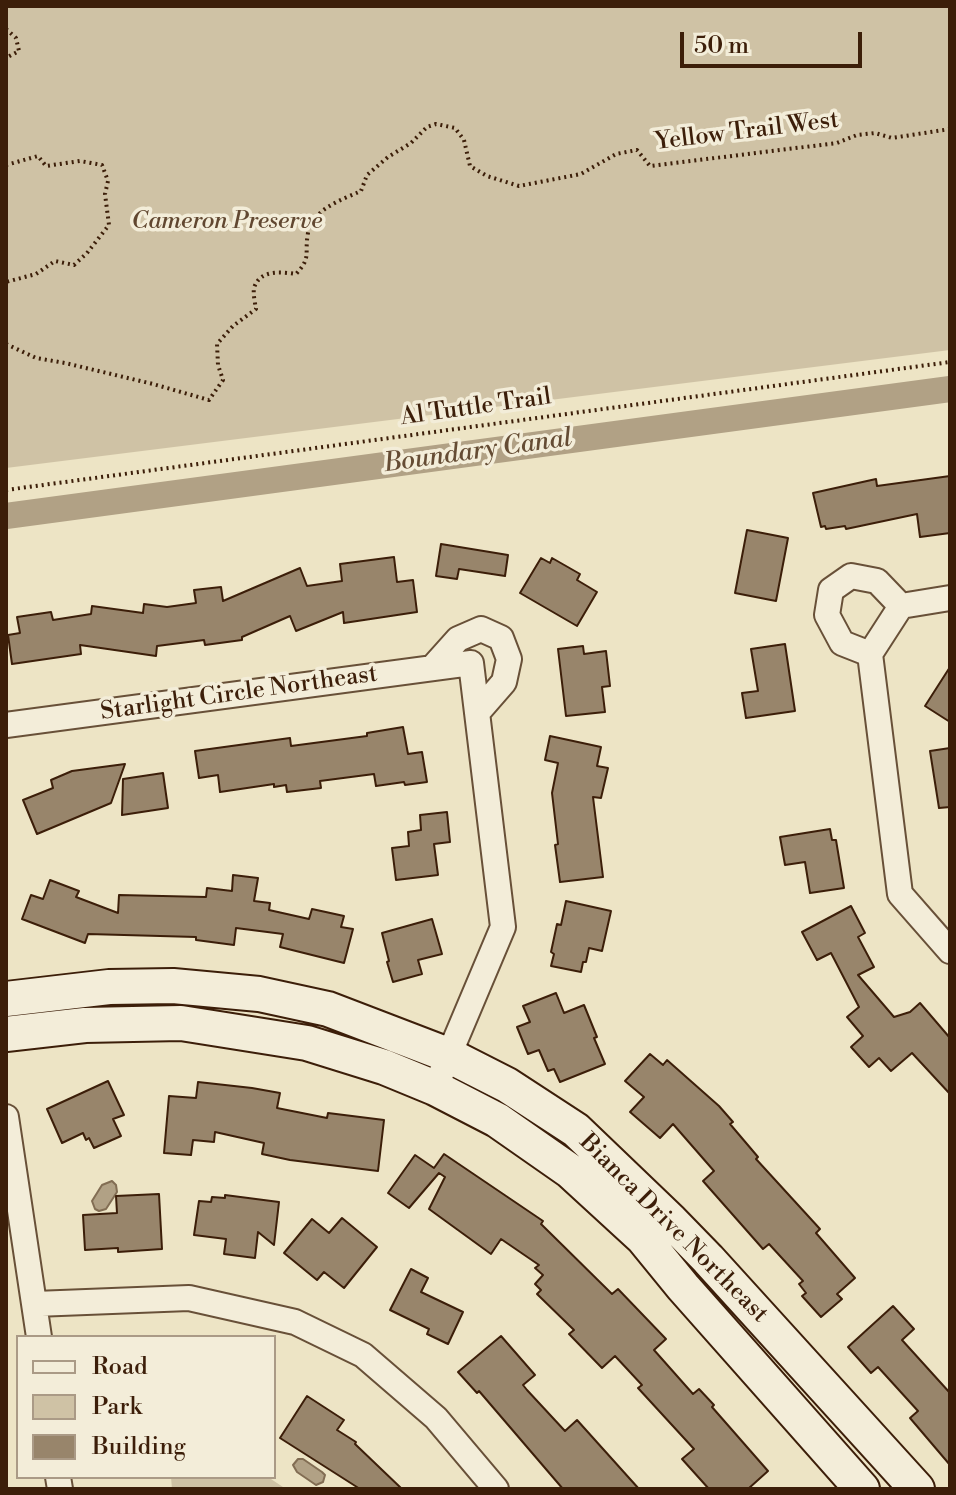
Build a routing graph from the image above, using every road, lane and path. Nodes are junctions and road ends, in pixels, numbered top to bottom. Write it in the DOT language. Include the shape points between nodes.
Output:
graph roads {
  1 [pos="6,29"];
  2 [pos="6,58"];
  3 [pos="950,129"];
  4 [pos="6,165"];
  5 [pos="6,282"];
  6 [pos="6,344"];
  7 [pos="950,362"];
  8 [pos="6,490"];
  9 [pos="950,598"];
  10 [pos="901,606"];
  11 [pos="870,654"];
  12 [pos="432,668"];
  13 [pos="477,713"];
  14 [pos="6,725"];
  15 [pos="950,951"];
  16 [pos="6,999"];
  17 [pos="6,1034"];
  18 [pos="448,1055"];
  19 [pos="435,1088"];
  20 [pos="6,1117"];
  21 [pos="719,1270"];
  22 [pos="691,1295"];
  23 [pos="35,1304"];
  24 [pos="39,1335"];
  25 [pos="496,1489"];
  26 [pos="862,1489"];
  27 [pos="917,1489"];
  1 -- 2 [label="path" via="16,38 19,51"];
  3 -- 6 [label="path, Yellow Trail West" via="892,138 857,135 837,143 650,166 637,150 616,154 581,174 519,186 470,166 455,128 436,124 367,175 361,191 325,208 309,230 306,263 296,274 278,271 262,277 254,289 256,309 217,344 223,380 209,400 36,358"];
  4 -- 5 [label="path" via="38,156 46,166 80,161 102,165 108,181 109,225 74,265 55,261 36,274"];
  7 -- 8 [label="path, Al Tuttle Trail"];
  9 -- 10 [label="street"];
  10 -- 11 [label="street"];
  10 -- 11 [label="street" via="877,581 851,576 831,590 827,615 842,643"];
  11 -- 15 [label="street" via="900,894"];
  12 -- 13 [label="street, Starlight Circle Northeast" via="471,663"];
  12 -- 13 [label="street" via="458,639 481,629 501,638 509,659 504,682"];
  12 -- 14 [label="street, Starlight Circle Northeast"];
  13 -- 18 [label="street" via="503,927"];
  16 -- 18 [label="street, Bianca Drive Northeast" via="109,987 259,994 328,1009"];
  17 -- 19 [label="street, Bianca Drive Northeast" via="85,1025 181,1023 307,1043"];
  18 -- 19 [label="street"];
  18 -- 21 [label="street, Bianca Drive Northeast" via="576,1130"];
  19 -- 22 [label="street, Bianca Drive Northeast" via="497,1120 570,1171 643,1238"];
  20 -- 23 [label="street"];
  21 -- 22 [label="street"];
  21 -- 27 [label="street, Bianca Drive Northeast"];
  22 -- 26 [label="street, Bianca Drive Northeast"];
  23 -- 24 [label="street"];
  23 -- 25 [label="street" via="189,1298 295,1322 363,1355 436,1418"];
}
